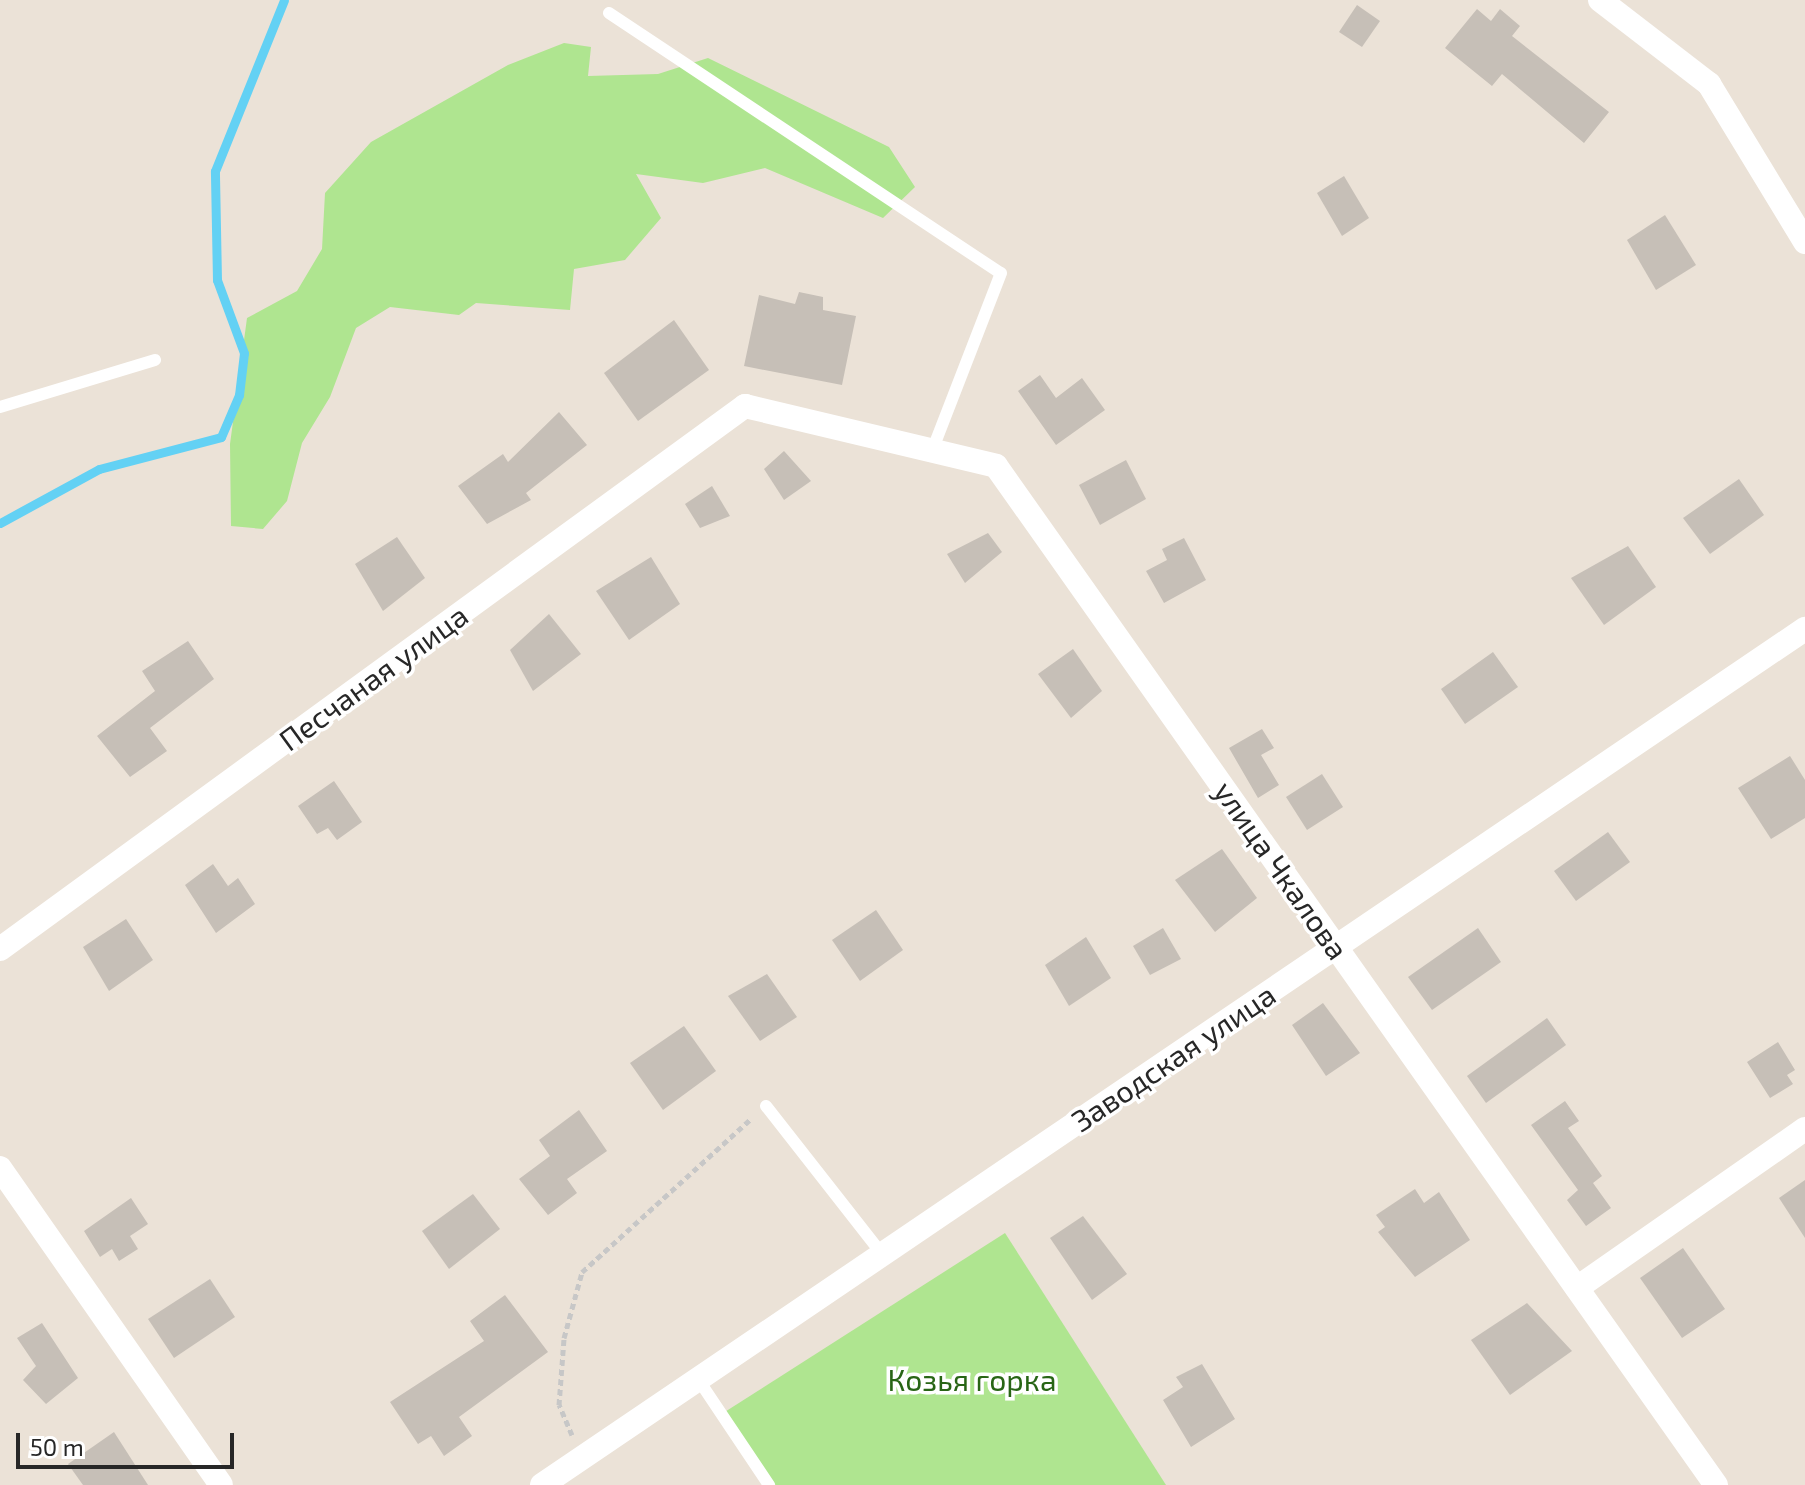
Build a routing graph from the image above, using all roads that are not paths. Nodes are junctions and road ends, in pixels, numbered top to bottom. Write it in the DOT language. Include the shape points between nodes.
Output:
graph roads {
  1 [pos="1600,0"];
  2 [pos="609,13"];
  3 [pos="1805,242"];
  4 [pos="155,360"];
  5 [pos="745,406"];
  6 [pos="0,407"];
  7 [pos="932,451"];
  8 [pos="1805,629"];
  9 [pos="1336,946"];
  10 [pos="0,949"];
  11 [pos="766,1106"];
  12 [pos="1805,1129"];
  13 [pos="0,1168"];
  14 [pos="882,1254"];
  15 [pos="1577,1288"];
  16 [pos="698,1379"];
  17 [pos="221,1485"];
  18 [pos="542,1485"];
  19 [pos="769,1485"];
  20 [pos="1716,1485"];
  1 -- 3 [label="street" via="1709,84"];
  2 -- 7 [label="lane" via="1001,273"];
  4 -- 6 [label="lane"];
  5 -- 7 [label="street, улица Чкалова"];
  5 -- 10 [label="street, Песчаная улица"];
  7 -- 9 [label="street, улица Чкалова" via="996,466"];
  8 -- 9 [label="street, Заводская улица"];
  9 -- 14 [label="street, Заводская улица"];
  9 -- 15 [label="street, улица Чкалова"];
  11 -- 14 [label="lane"];
  12 -- 15 [label="street"];
  13 -- 17 [label="street"];
  14 -- 16 [label="street, Заводская улица"];
  15 -- 20 [label="street, улица Чкалова"];
  16 -- 18 [label="street, Заводская улица"];
  16 -- 19 [label="lane"];
}
